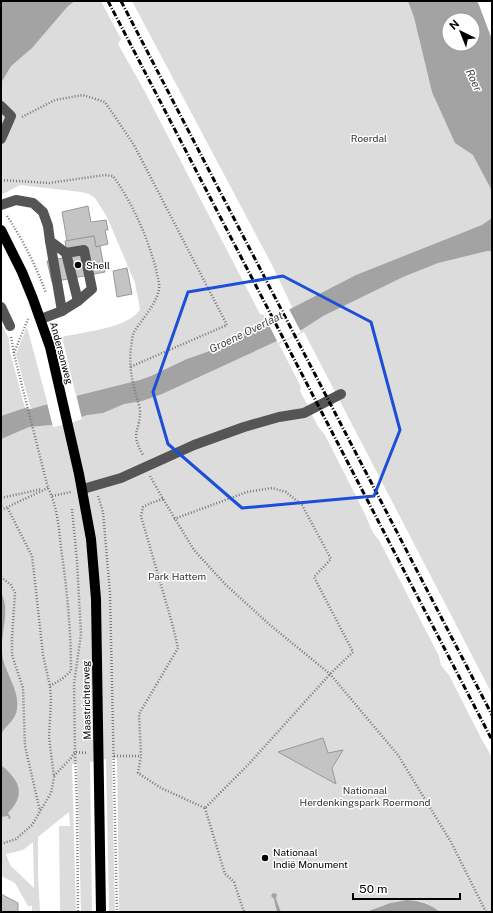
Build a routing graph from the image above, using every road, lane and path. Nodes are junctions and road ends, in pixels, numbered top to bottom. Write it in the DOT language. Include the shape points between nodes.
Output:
graph roads {
  1 [pos="1,106"];
  2 [pos="20,118"];
  3 [pos="1,139"];
  4 [pos="1,180"];
  5 [pos="1,205"];
  6 [pos="1,230"];
  7 [pos="50,241"];
  8 [pos="66,253"];
  9 [pos="78,301"];
  10 [pos="1,307"];
  11 [pos="62,311"];
  12 [pos="41,319"];
  13 [pos="28,320"];
  14 [pos="10,326"];
  15 [pos="14,355"];
  16 [pos="130,367"];
  17 [pos="341,394"];
  18 [pos="145,467"];
  19 [pos="95,486"];
  20 [pos="69,487"];
  21 [pos="48,488"];
  22 [pos="83,489"];
  23 [pos="52,496"];
  24 [pos="1,498"];
  25 [pos="163,499"];
  26 [pos="7,507"];
  27 [pos="72,508"];
  28 [pos="1,510"];
  29 [pos="174,519"];
  30 [pos="1,577"];
  31 [pos="78,664"];
  32 [pos="71,671"];
  33 [pos="330,674"];
  34 [pos="50,686"];
  35 [pos="205,808"];
  36 [pos="40,812"];
  37 [pos="1,844"];
  38 [pos="78,912"];
  39 [pos="101,912"];
  40 [pos="117,912"];
  41 [pos="244,912"];
  42 [pos="486,912"];
  1 -- 3 [label="lane" via="11,116"];
  2 -- 16 [label="path" via="55,100 83,95 105,102 134,145 227,325"];
  4 -- 16 [label="path" via="49,183 105,174 113,176 118,183 142,226 159,283 159,290 134,333"];
  5 -- 7 [label="lane" via="16,200 33,203 43,212"];
  6 -- 12 [label="main road, Andersonweg"];
  7 -- 8 [label="lane"];
  7 -- 11 [label="lane"];
  8 -- 9 [label="lane"];
  8 -- 9 [label="lane" via="84,250 92,289"];
  9 -- 11 [label="lane"];
  10 -- 14 [label="lane"];
  11 -- 12 [label="lane"];
  12 -- 22 [label="main road, Andersonweg" via="50,347"];
  13 -- 15 [label="path"];
  14 -- 15 [label="path"];
  15 -- 21 [label="path"];
  16 -- 18 [label="path" via="140,409 135,434 146,461"];
  17 -- 18 [label="lane" via="304,413 244,427 194,445"];
  18 -- 19 [label="lane"];
  18 -- 25 [label="path"];
  19 -- 22 [label="lane"];
  19 -- 40 [label="path" via="103,512 110,593"];
  20 -- 23 [label="path" via="70,492"];
  21 -- 23 [label="path"];
  21 -- 24 [label="path"];
  21 -- 26 [label="path"];
  22 -- 39 [label="main road, Maastrichterweg" via="91,539 96,599"];
  23 -- 32 [label="path" via="67,587"];
  25 -- 29 [label="path"];
  25 -- 35 [label="path" via="143,507 141,516 178,648 139,714 141,756 138,773 161,788"];
  26 -- 28 [label="path"];
  26 -- 34 [label="path" via="32,556 43,655"];
  27 -- 31 [label="path" via="81,634"];
  29 -- 33 [label="path" via="194,550 226,585"];
  29 -- 33 [label="path" via="248,492 272,488 286,492 302,505 331,559 314,577 353,652"];
  30 -- 36 [label="path" via="12,585 15,593 12,655 23,688 25,746"];
  31 -- 32 [label="path"];
  31 -- 38 [label="path" via="74,684"];
  32 -- 34 [label="path"];
  33 -- 35 [label="path" via="247,766"];
  33 -- 42 [label="path" via="398,755 451,842"];
  34 -- 36 [label="path" via="49,737 54,777 51,793"];
  35 -- 41 [label="path" via="225,874 234,882"];
  36 -- 37 [label="path" via="22,835"];
}
